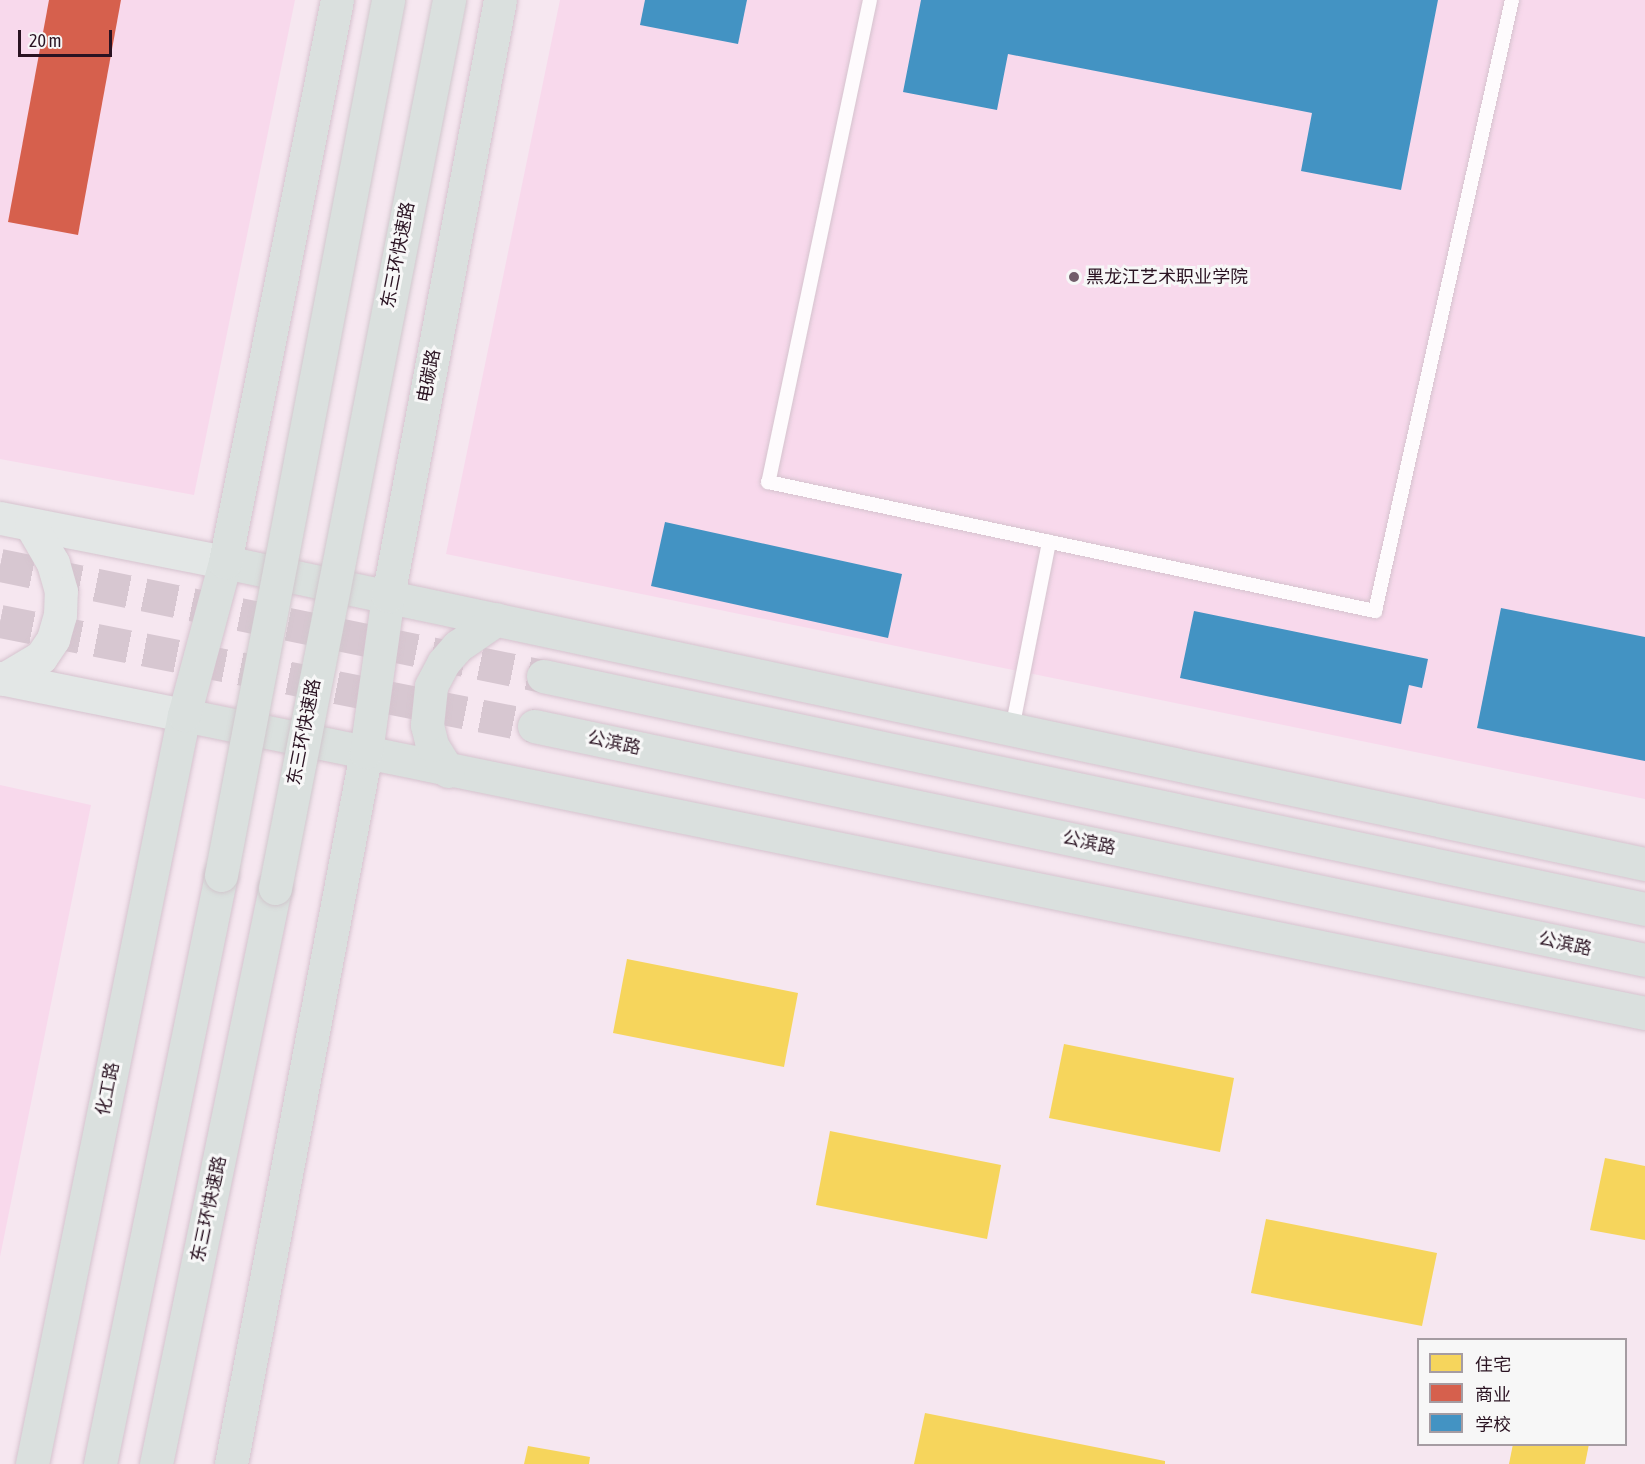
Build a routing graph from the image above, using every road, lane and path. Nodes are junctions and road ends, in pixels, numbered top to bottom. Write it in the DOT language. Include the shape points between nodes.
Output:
graph roads {
  1 [pos="338,0"];
  2 [pos="388,0"];
  3 [pos="449,0"];
  4 [pos="500,0"];
  5 [pos="870,0"];
  6 [pos="1512,0"];
  7 [pos="0,518"];
  8 [pos="31,525"];
  9 [pos="1049,542"];
  10 [pos="225,562"];
  11 [pos="388,596"];
  12 [pos="497,619"];
  13 [pos="543,676"];
  14 [pos="2,679"];
  15 [pos="184,715"];
  16 [pos="534,726"];
  17 [pos="1012,729"];
  18 [pos="366,752"];
  19 [pos="448,771"];
  20 [pos="1645,864"];
  21 [pos="1645,909"];
  22 [pos="1645,960"];
  23 [pos="1645,1013"];
  24 [pos="32,1464"];
  25 [pos="100,1464"];
  26 [pos="156,1464"];
  27 [pos="231,1464"];
  1 -- 10 [label="highway"];
  2 -- 25 [label="highway, bridge" via="221,875"];
  3 -- 26 [label="highway, 东三环快速路, bridge" via="273,899"];
  4 -- 11 [label="highway, 电碳路"];
  5 -- 9 [label="lane" via="768,482"];
  6 -- 9 [label="lane" via="1375,611"];
  7 -- 8 [label="main road"];
  8 -- 10 [label="main road"];
  8 -- 14 [label="main road" via="53,563 60,591 60,615 53,639 41,657"];
  9 -- 17 [label="lane"];
  10 -- 11 [label="highway"];
  10 -- 15 [label="highway"];
  11 -- 12 [label="highway"];
  11 -- 18 [label="highway, 电碳路"];
  12 -- 17 [label="highway"];
  12 -- 19 [label="highway" via="458,646 431,686 427,725 432,745"];
  13 -- 21 [label="highway"];
  14 -- 15 [label="main road"];
  15 -- 18 [label="highway"];
  15 -- 24 [label="highway, 化工路"];
  16 -- 22 [label="highway, 公滨路"];
  17 -- 20 [label="highway"];
  18 -- 19 [label="highway"];
  18 -- 27 [label="highway"];
  19 -- 23 [label="highway"];
}
